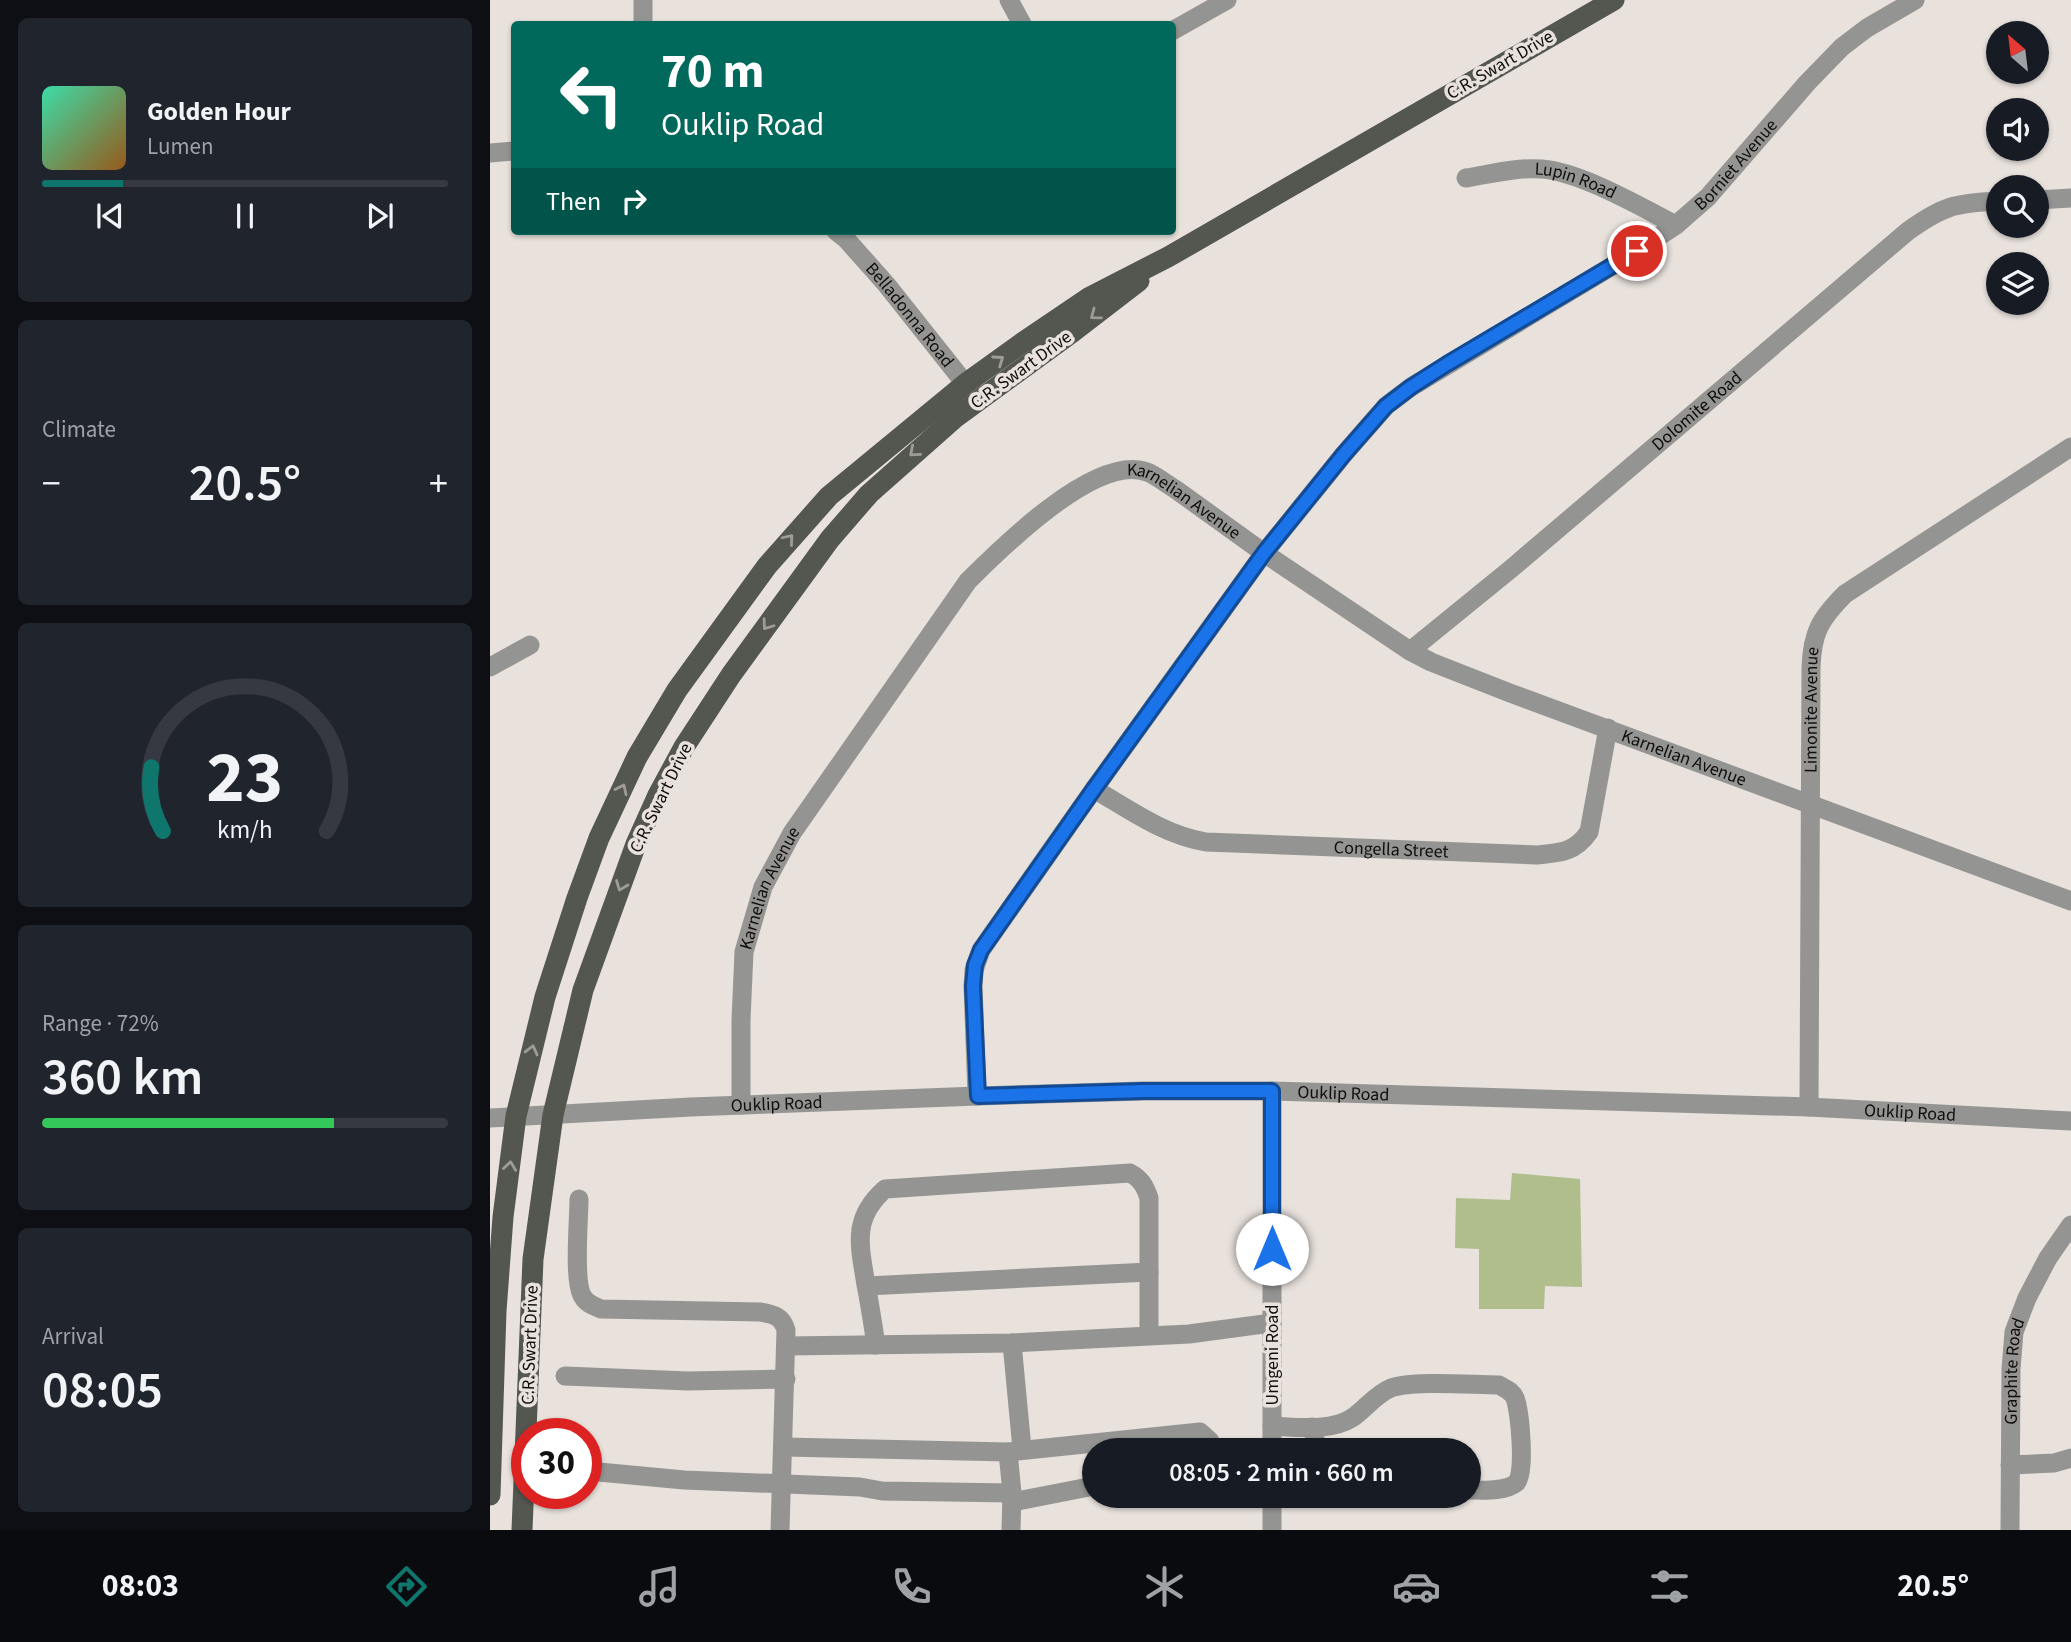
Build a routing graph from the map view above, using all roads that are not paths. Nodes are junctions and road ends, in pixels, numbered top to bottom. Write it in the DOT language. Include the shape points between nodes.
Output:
graph roads {
  1 [pos="643,0"];
  2 [pos="1009,0"];
  3 [pos="1227,0"];
  4 [pos="1614,0"];
  5 [pos="1915,0"];
  6 [pos="643,21"];
  7 [pos="1020,21"];
  8 [pos="1176,29"];
  9 [pos="511,151"];
  10 [pos="490,153"];
  11 [pos="1466,178"];
  12 [pos="2071,198"];
  13 [pos="2049,199"];
  14 [pos="1986,202"];
  15 [pos="1676,225"];
  16 [pos="847,235"];
  17 [pos="1168,257"];
  18 [pos="965,384"];
  19 [pos="979,401"];
  20 [pos="2071,446"];
  21 [pos="1264,553"];
  22 [pos="530,645"];
  23 [pos="1410,651"];
  24 [pos="490,667"];
  25 [pos="1608,728"];
  26 [pos="1094,789"];
  27 [pos="1810,803"];
  28 [pos="2071,901"];
  29 [pos="1272,1091"];
  30 [pos="978,1096"];
  31 [pos="741,1105"];
  32 [pos="1809,1107"];
  33 [pos="553,1115"];
  34 [pos="516,1116"];
  35 [pos="490,1118"];
  36 [pos="2071,1121"];
  37 [pos="490,1177"];
  38 [pos="579,1199"];
  39 [pos="503,1217"];
  40 [pos="2071,1225"];
  41 [pos="1149,1272"];
  42 [pos="867,1286"];
  43 [pos="1272,1323"];
  44 [pos="1149,1335"];
  45 [pos="1012,1343"];
  46 [pos="876,1345"];
  47 [pos="786,1346"];
  48 [pos="565,1377"];
  49 [pos="786,1379"];
  50 [pos="1272,1426"];
  51 [pos="1312,1427"];
  52 [pos="1142,1438"];
  53 [pos="1207,1438"];
  54 [pos="1272,1438"];
  55 [pos="1315,1438"];
  56 [pos="1082,1444"];
  57 [pos="784,1447"];
  58 [pos="1015,1451"];
  59 [pos="2071,1458"];
  60 [pos="2010,1465"];
  61 [pos="602,1472"];
  62 [pos="783,1483"];
  63 [pos="1082,1488"];
  64 [pos="1481,1489"];
  65 [pos="490,1495"];
  66 [pos="1012,1497"];
  67 [pos="1272,1508"];
  68 [pos="522,1530"];
  69 [pos="780,1530"];
  70 [pos="1010,1530"];
  71 [pos="1272,1530"];
  72 [pos="2010,1530"];
  1 -- 6 [label="street"];
  2 -- 7 [label="street"];
  3 -- 8 [label="street"];
  4 -- 17 [label="main road, C.R. Swart Drive"];
  5 -- 15 [label="street, Borniet Avenue" via="1842,47 1708,197"];
  9 -- 10 [label="street"];
  11 -- 15 [label="street, Lupin Road" via="1511,170 1551,170 1591,183"];
  12 -- 13 [label="street"];
  14 -- 23 [label="street, Dolomite Road" via="1961,203 1908,231"];
  15 -- 21 [label="street, Borniet Avenue" via="1397,396"];
  16 -- 18 [label="street, Belladonna Road"];
  18 -- 17 [label="main road, C.R. Swart Drive, one-way" via="1090,297"];
  17 -- 19 [label="main road, C.R. Swart Drive, one-way"];
  18 -- 19 [label="street, Belladonna Road"];
  34 -- 18 [label="main road, C.R. Swart Drive, one-way" via="545,997 595,850 637,757 677,690 767,566 813,513"];
  19 -- 33 [label="main road, C.R. Swart Drive, one-way" via="919,448 853,512 738,665 684,747 636,844 587,978"];
  20 -- 27 [label="street, Limonite Avenue" via="1851,589 1823,621 1812,648"];
  21 -- 23 [label="street, Karnelian Avenue"];
  21 -- 26 [label="street, Borniet Avenue"];
  21 -- 31 [label="street, Karnelian Avenue" via="1147,472 1116,471 1065,496 995,553 968,582 792,832 763,887 744,952"];
  22 -- 24 [label="street"];
  23 -- 25 [label="street, Karnelian Avenue"];
  25 -- 26 [label="street, Congella Street" via="1589,832 1562,853 1206,842 1161,829"];
  25 -- 27 [label="street, Karnelian Avenue"];
  26 -- 30 [label="street, Borniet Avenue" via="981,950 973,986"];
  27 -- 28 [label="street, Karnelian Avenue"];
  27 -- 32 [label="street, Limonite Avenue"];
  29 -- 30 [label="street, Ouklip Road"];
  29 -- 32 [label="street, Ouklip Road"];
  29 -- 43 [label="street, Umgeni Road"];
  30 -- 31 [label="street, Ouklip Road"];
  31 -- 33 [label="street, Ouklip Road"];
  32 -- 36 [label="street, Ouklip Road"];
  33 -- 34 [label="street, Ouklip Road"];
  33 -- 68 [label="main road, C.R. Swart Drive" via="533,1259"];
  34 -- 35 [label="street, Ouklip Road"];
  39 -- 34 [label="main road, C.R. Swart Drive, one-way"];
  37 -- 39 [label="main road"];
  38 -- 47 [label="street" via="578,1283 583,1299 591,1305 771,1314 785,1324"];
  39 -- 65 [label="main road, C.R. Swart Drive"];
  40 -- 60 [label="street, Graphite Road" via="2048,1258 2014,1332"];
  41 -- 42 [label="street"];
  41 -- 42 [label="street" via="1149,1198 1139,1178 1130,1173 886,1189 864,1217 859,1242"];
  41 -- 44 [label="street"];
  42 -- 46 [label="street"];
  43 -- 44 [label="street"];
  43 -- 50 [label="street, Umgeni Road"];
  44 -- 45 [label="street"];
  45 -- 46 [label="street"];
  45 -- 58 [label="street"];
  46 -- 47 [label="street"];
  47 -- 49 [label="street"];
  48 -- 49 [label="street"];
  49 -- 57 [label="street"];
  50 -- 51 [label="street"];
  50 -- 54 [label="street, Umgeni Road"];
  51 -- 55 [label="street"];
  51 -- 64 [label="street" via="1343,1423 1393,1387 1499,1385 1515,1397 1521,1475 1516,1484 1505,1488"];
  52 -- 53 [label="street" via="1200,1432"];
  56 -- 58 [label="street"];
  57 -- 58 [label="street"];
  57 -- 62 [label="street"];
  58 -- 66 [label="street"];
  59 -- 60 [label="street"];
  60 -- 72 [label="street, Graphite Road"];
  61 -- 62 [label="street"];
  62 -- 66 [label="street"];
  62 -- 69 [label="street"];
  63 -- 66 [label="street"];
  66 -- 70 [label="street"];
  67 -- 71 [label="street"];
}
